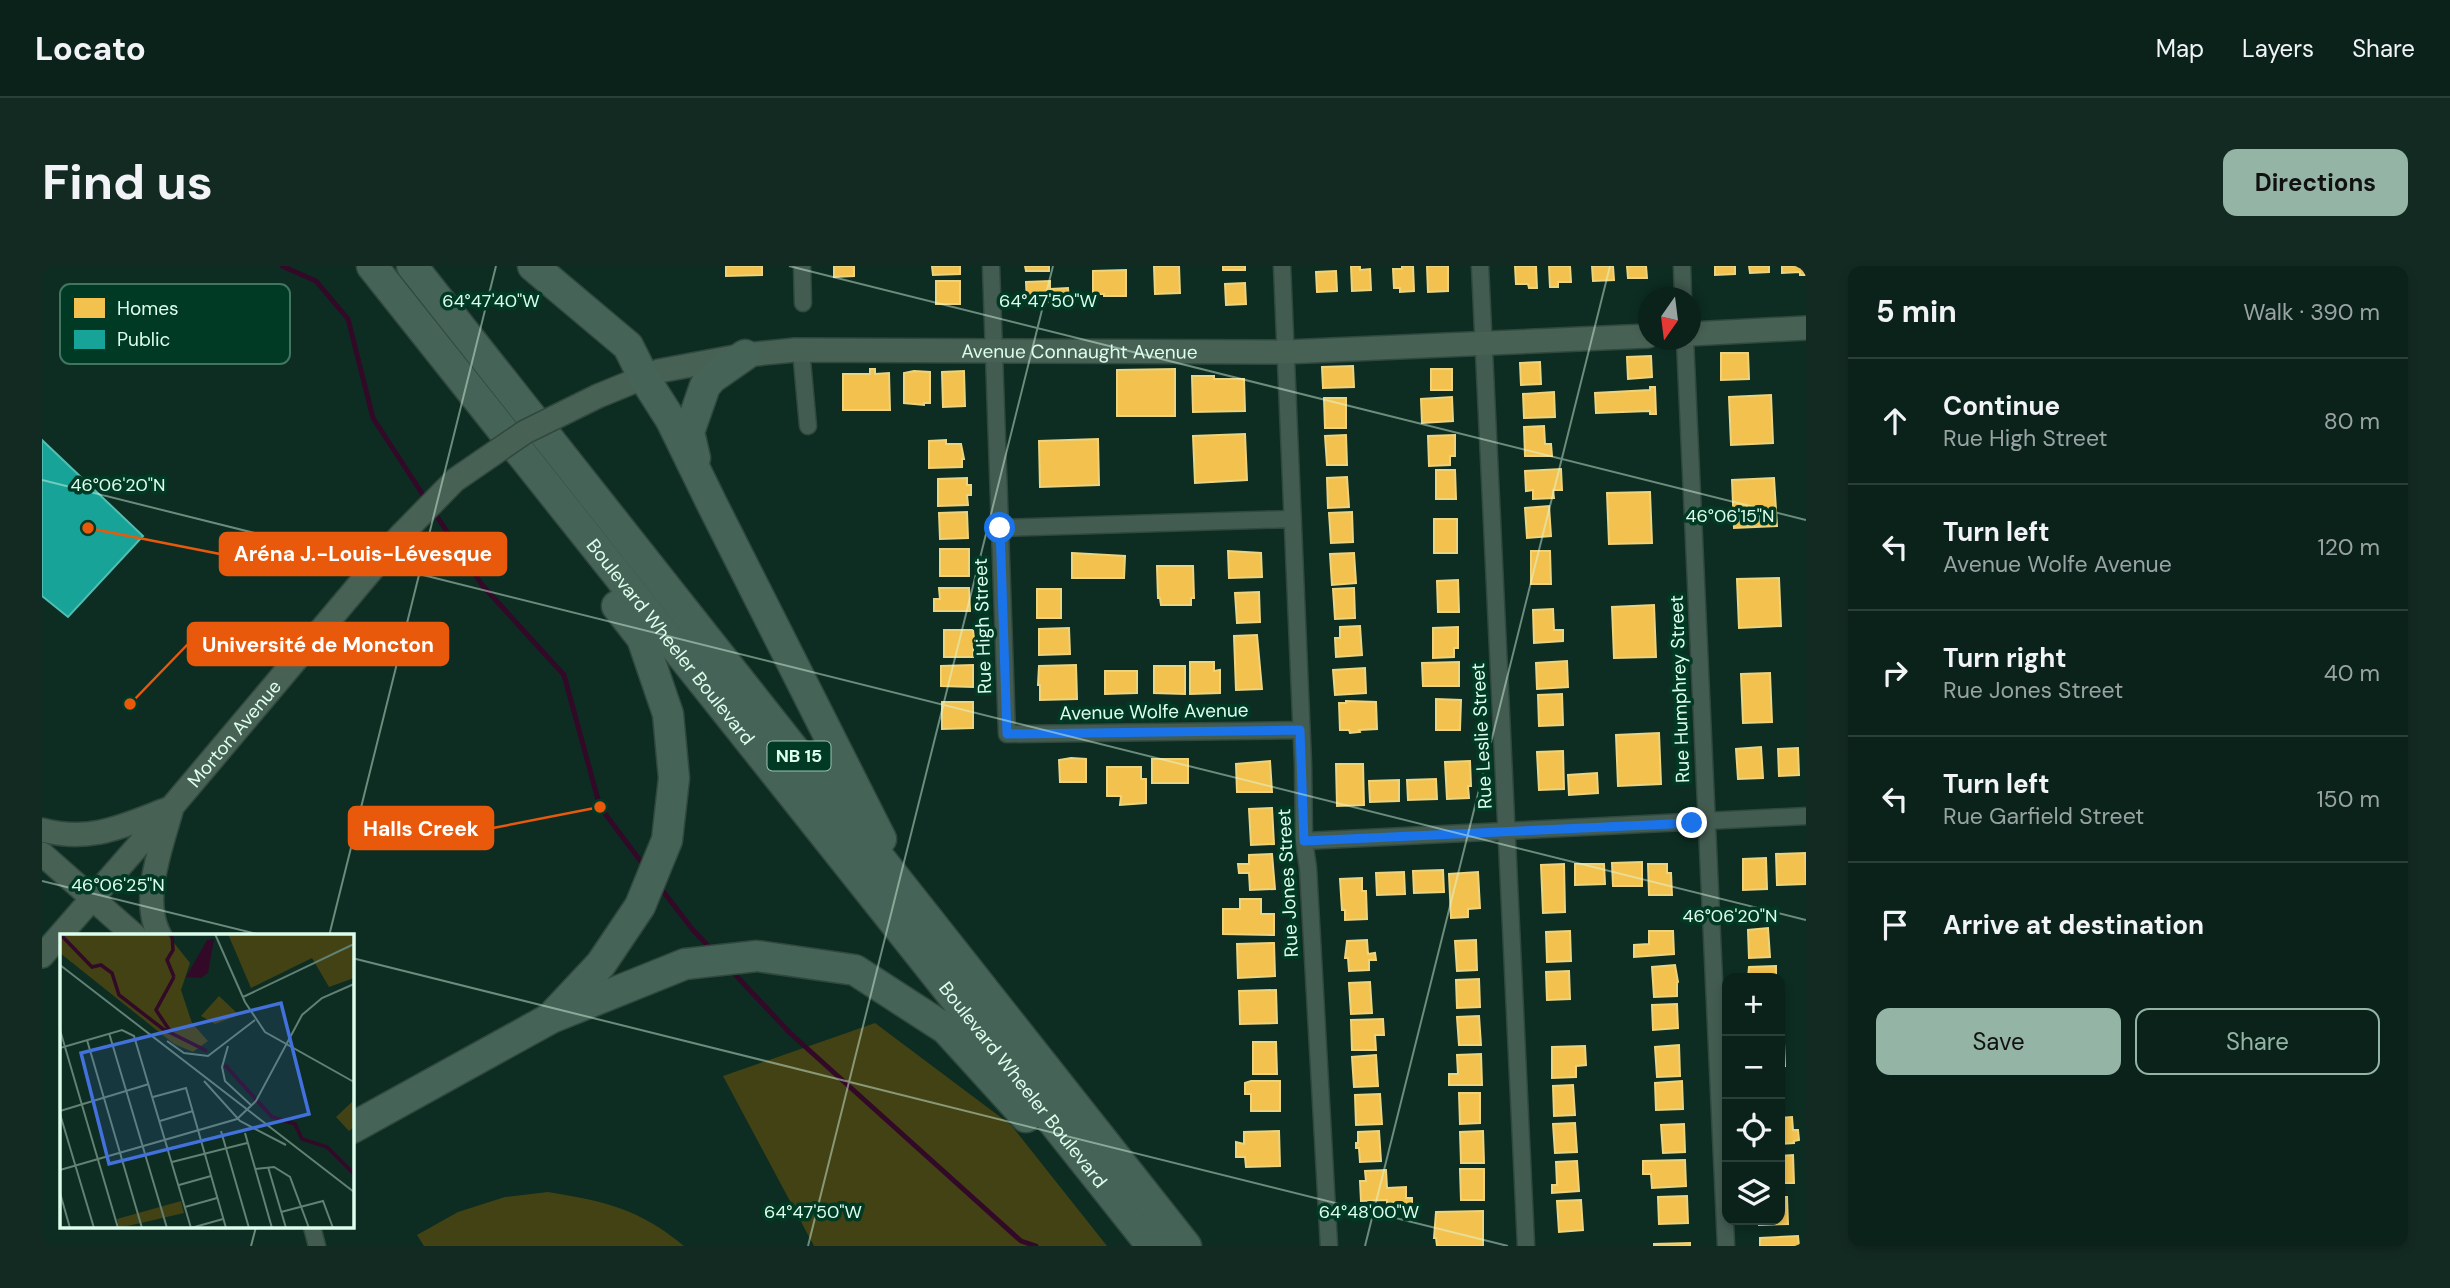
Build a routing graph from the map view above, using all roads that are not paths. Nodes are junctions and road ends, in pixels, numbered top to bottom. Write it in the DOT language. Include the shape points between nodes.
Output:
graph roads {
  1 [pos="412,266"];
  2 [pos="533,266"];
  3 [pos="802,266"];
  4 [pos="991,266"];
  5 [pos="1282,266"];
  6 [pos="1480,266"];
  7 [pos="1682,266"];
  8 [pos="381,276"];
  9 [pos="1683,287"];
  10 [pos="803,303"];
  11 [pos="1806,328"];
  12 [pos="1701,333"];
  13 [pos="1638,335"];
  14 [pos="1483,343"];
  15 [pos="801,350"];
  16 [pos="1685,350"];
  17 [pos="995,352"];
  18 [pos="1286,352"];
  19 [pos="745,355"];
  20 [pos="643,376"];
  21 [pos="807,426"];
  22 [pos="525,432"];
  23 [pos="700,476"];
  24 [pos="1291,519"];
  25 [pos="1000,528"];
  26 [pos="1300,730"];
  27 [pos="1007,734"];
  28 [pos="171,808"];
  29 [pos="1806,816"];
  30 [pos="1706,821"];
  31 [pos="42,830"];
  32 [pos="1507,833"];
  33 [pos="1304,841"];
  34 [pos="42,854"];
  35 [pos="93,898"];
  36 [pos="61,934"];
  37 [pos="133,934"];
  38 [pos="159,934"];
  39 [pos="60,936"];
  40 [pos="42,956"];
  41 [pos="60,956"];
  42 [pos="42,965"];
  43 [pos="551,1018"];
  44 [pos="356,1123"];
  45 [pos="312,1228"];
  46 [pos="317,1246"];
  47 [pos="1144,1246"];
  48 [pos="1153,1246"];
  49 [pos="1187,1246"];
  50 [pos="1329,1246"];
  51 [pos="1526,1246"];
  52 [pos="1726,1246"];
  1 -- 49 [label="highway, Boulevard Wheeler Boulevard / NB 15"];
  2 -- 20 [label="highway" via="628,346"];
  3 -- 10 [label="street"];
  4 -- 17 [label="street, Rue High Street"];
  5 -- 18 [label="street, Rue Jones Street"];
  6 -- 14 [label="street, Rue Leslie Street"];
  7 -- 9 [label="street"];
  8 -- 43 [label="highway" via="447,383 642,638 668,714 674,778 667,840 640,906 601,964"];
  8 -- 48 [label="highway, Boulevard Wheeler Boulevard / NB 15"];
  11 -- 12 [label="street"];
  13 -- 14 [label="street, Avenue Connaught Avenue"];
  14 -- 18 [label="street, Avenue Connaught Avenue"];
  14 -- 32 [label="street, Rue Leslie Street"];
  15 -- 17 [label="street, Avenue Connaught Avenue"];
  15 -- 19 [label="street, Avenue Connaught Avenue"];
  15 -- 21 [label="street"];
  16 -- 30 [label="street, Rue Humphrey Street"];
  17 -- 18 [label="street, Avenue Connaught Avenue"];
  17 -- 25 [label="street, Rue High Street"];
  18 -- 24 [label="street, Rue Jones Street"];
  19 -- 20 [label="street, Avenue Connaught Avenue"];
  19 -- 23 [label="highway" via="705,386 689,432"];
  20 -- 22 [label="street, Avenue Connaught Avenue, bridge"];
  20 -- 23 [label="highway"];
  22 -- 28 [label="street, Morton Avenue, bridge" via="456,480 401,535"];
  23 -- 49 [label="highway" via="881,839 1157,1193"];
  24 -- 25 [label="street"];
  24 -- 26 [label="street, Rue Jones Street"];
  25 -- 27 [label="street, Rue High Street"];
  26 -- 27 [label="street, Avenue Wolfe Avenue"];
  26 -- 33 [label="street, Rue Jones Street"];
  28 -- 31 [label="street" via="90,835"];
  28 -- 35 [label="street, Morton Avenue"];
  28 -- 38 [label="street" via="155,875 153,900"];
  29 -- 30 [label="street"];
  30 -- 32 [label="street"];
  30 -- 52 [label="street, Rue Humphrey Street"];
  32 -- 33 [label="street"];
  32 -- 51 [label="street, Rue Leslie Street"];
  33 -- 50 [label="street, Rue Jones Street"];
  34 -- 35 [label="street"];
  35 -- 36 [label="street, Morton Avenue"];
  35 -- 37 [label="street"];
  39 -- 40 [label="street, Morton Avenue"];
  41 -- 42 [label="street"];
  43 -- 44 [label="highway"];
  43 -- 47 [label="highway" via="685,964 757,956 855,970 946,1029"];
  45 -- 46 [label="street"];
}
